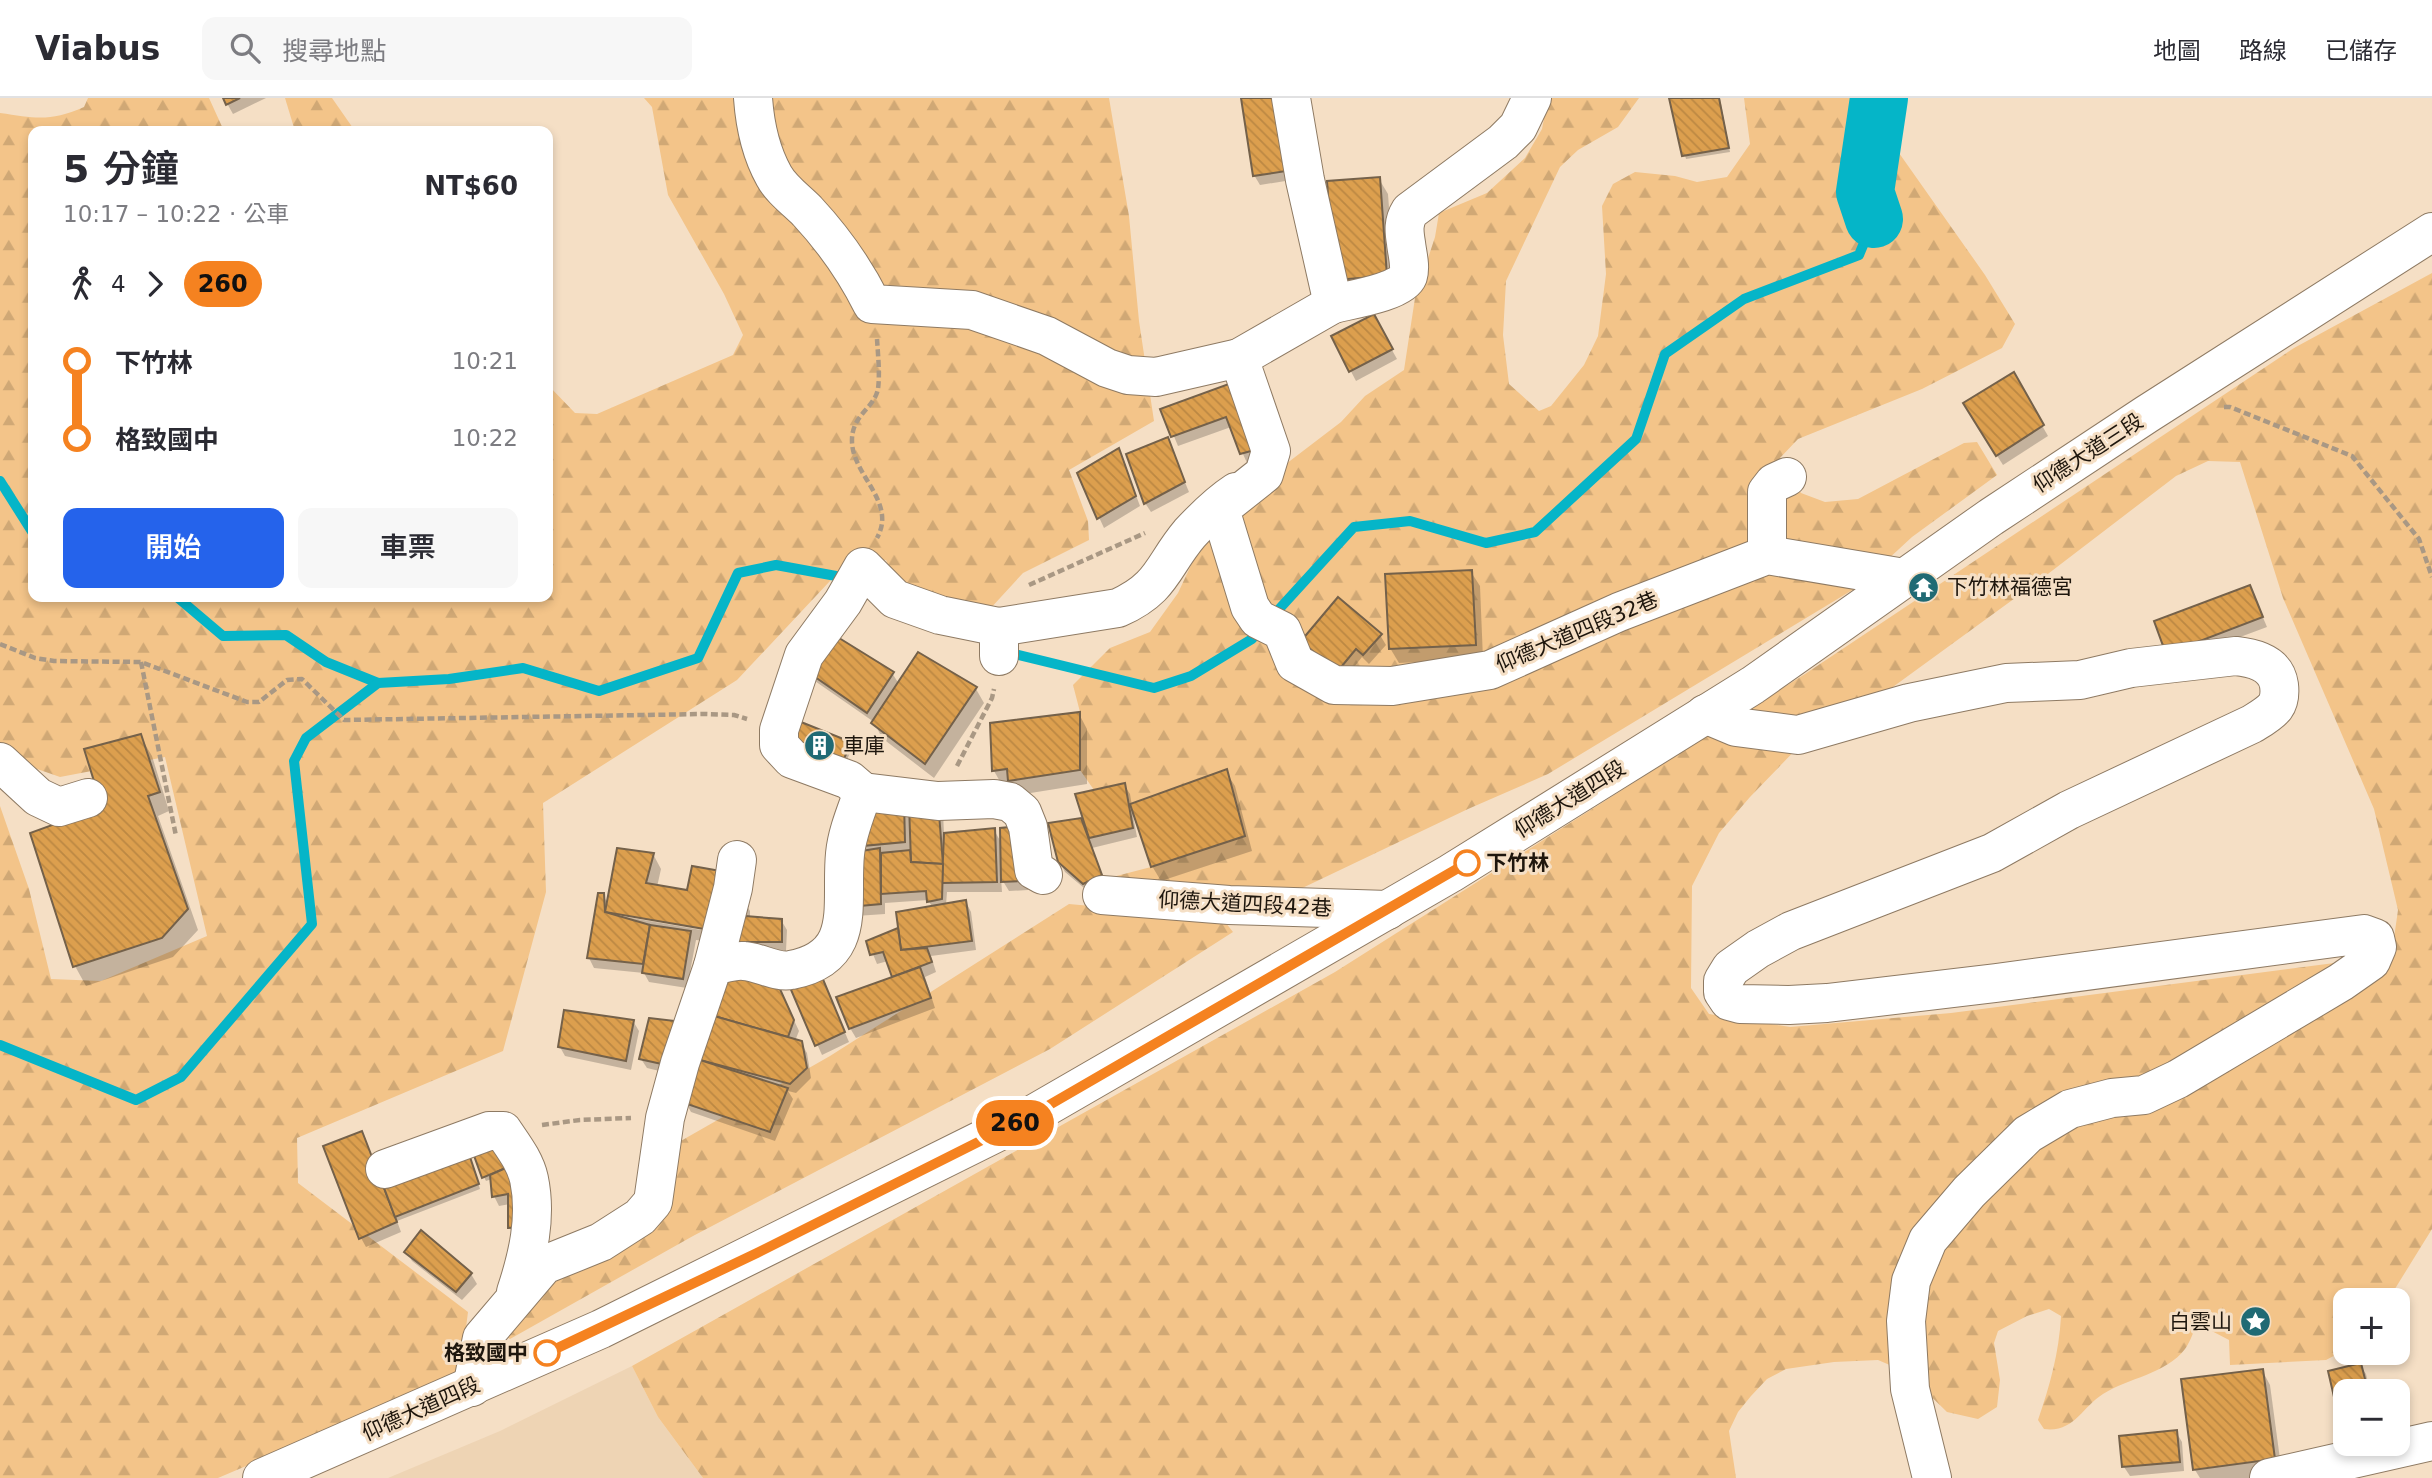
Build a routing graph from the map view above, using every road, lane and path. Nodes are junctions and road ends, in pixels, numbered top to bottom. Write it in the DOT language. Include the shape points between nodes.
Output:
graph roads {
  1 [pos="753,98"];
  2 [pos="1291,98"];
  3 [pos="1532,98"];
  4 [pos="2432,232"];
  5 [pos="872,304"];
  6 [pos="1333,304"];
  7 [pos="1239,358"];
  8 [pos="2216,408"];
  9 [pos="1264,474"];
  10 [pos="1787,477"];
  11 [pos="1148,531"];
  12 [pos="1768,555"];
  13 [pos="1059,573"];
  14 [pos="2432,577"];
  15 [pos="1904,578"];
  16 [pos="851,587"];
  17 [pos="999,639"];
  18 [pos="0,644"];
  19 [pos="141,662"];
  20 [pos="1753,685"];
  21 [pos="1705,714"];
  22 [pos="779,730"];
  23 [pos="0,762"];
  24 [pos="863,792"];
  25 [pos="88,798"];
  26 [pos="938,801"];
  27 [pos="176,836"];
  28 [pos="737,860"];
  29 [pos="1043,876"];
  30 [pos="1102,895"];
  31 [pos="1388,910"];
  32 [pos="713,966"];
  33 [pos="664,1118"];
  34 [pos="503,1131"];
  35 [pos="385,1169"];
  36 [pos="514,1298"];
  37 [pos="472,1387"];
  38 [pos="2432,1441"];
  39 [pos="262,1478"];
  40 [pos="1932,1478"];
  41 [pos="2269,1478"];
  1 -- 5 [label="street" via="762,152 775,179 855,271"];
  2 -- 6 [label="street"];
  3 -- 6 [label="street" via="1518,127 1503,142 1410,211 1405,220 1409,267 1403,283"];
  4 -- 15 [label="street, 仰德大道三段" via="2147,414"];
  5 -- 7 [label="street" via="972,310 1047,337 1128,375 1156,377"];
  5 -- 16 [label="path" via="877,391 853,425 852,442 855,458 882,510 880,533"];
  6 -- 7 [label="street"];
  7 -- 9 [label="street" via="1271,451"];
  8 -- 14 [label="path" via="2230,407 2352,456 2419,539"];
  9 -- 12 [label="street, 仰德大道四段32巷" via="1220,509 1250,607 1270,625 1295,663 1334,685 1392,686 1490,670 1619,612"];
  9 -- 17 [label="street" via="1221,501 1189,534 1157,582 1135,600"];
  10 -- 12 [label="street" via="1767,492"];
  11 -- 13 [label="path"];
  12 -- 15 [label="street"];
  15 -- 20 [label="street, 仰德大道三段"];
  16 -- 17 [label="street"];
  16 -- 22 [label="street" via="804,655"];
  17 -- 26 [label="path" via="992,698"];
  18 -- 19 [label="path" via="54,661"];
  19 -- 22 [label="path" via="247,702 258,702 287,680 302,679 344,720 704,714 734,715"];
  19 -- 27 [label="path"];
  20 -- 21 [label="street, 仰德大道四段"];
  21 -- 31 [label="street, 仰德大道四段"];
  21 -- 40 [label="street" via="1736,727 1798,735 1909,702 2006,683 2080,680 2131,668 2236,656 2269,666 2278,678 2280,694 2276,705 2252,724 2068,810 1992,853 1791,931 1758,949 1731,968 1723,981 1729,1001 1827,1003 2364,934 2375,939 2371,961 2178,1079 2144,1095 2070,1109 2028,1135 1928,1240 1911,1281 1906,1321 1910,1389"];
  22 -- 24 [label="street" via="779,744 792,759 849,780"];
  23 -- 25 [label="street" via="38,797 59,807"];
  24 -- 26 [label="street"];
  24 -- 32 [label="street" via="845,852 845,907 835,947 825,957 787,971 742,961"];
  26 -- 29 [label="street" via="1010,802 1022,812 1034,870"];
  28 -- 32 [label="street"];
  30 -- 31 [label="street, 仰德大道四段42巷"];
  31 -- 37 [label="street, 仰德大道四段" via="1032,1115 625,1317"];
  32 -- 33 [label="street"];
  33 -- 34 [label="path" via="580,1120"];
  33 -- 36 [label="street" via="653,1202 640,1217 601,1242 544,1265"];
  34 -- 35 [label="street" via="489,1131"];
  34 -- 36 [label="street" via="520,1155 529,1179 532,1226 527,1261"];
  36 -- 37 [label="street" via="482,1338"];
  37 -- 39 [label="street, 仰德大道四段"];
  38 -- 41 [label="street"];
}
